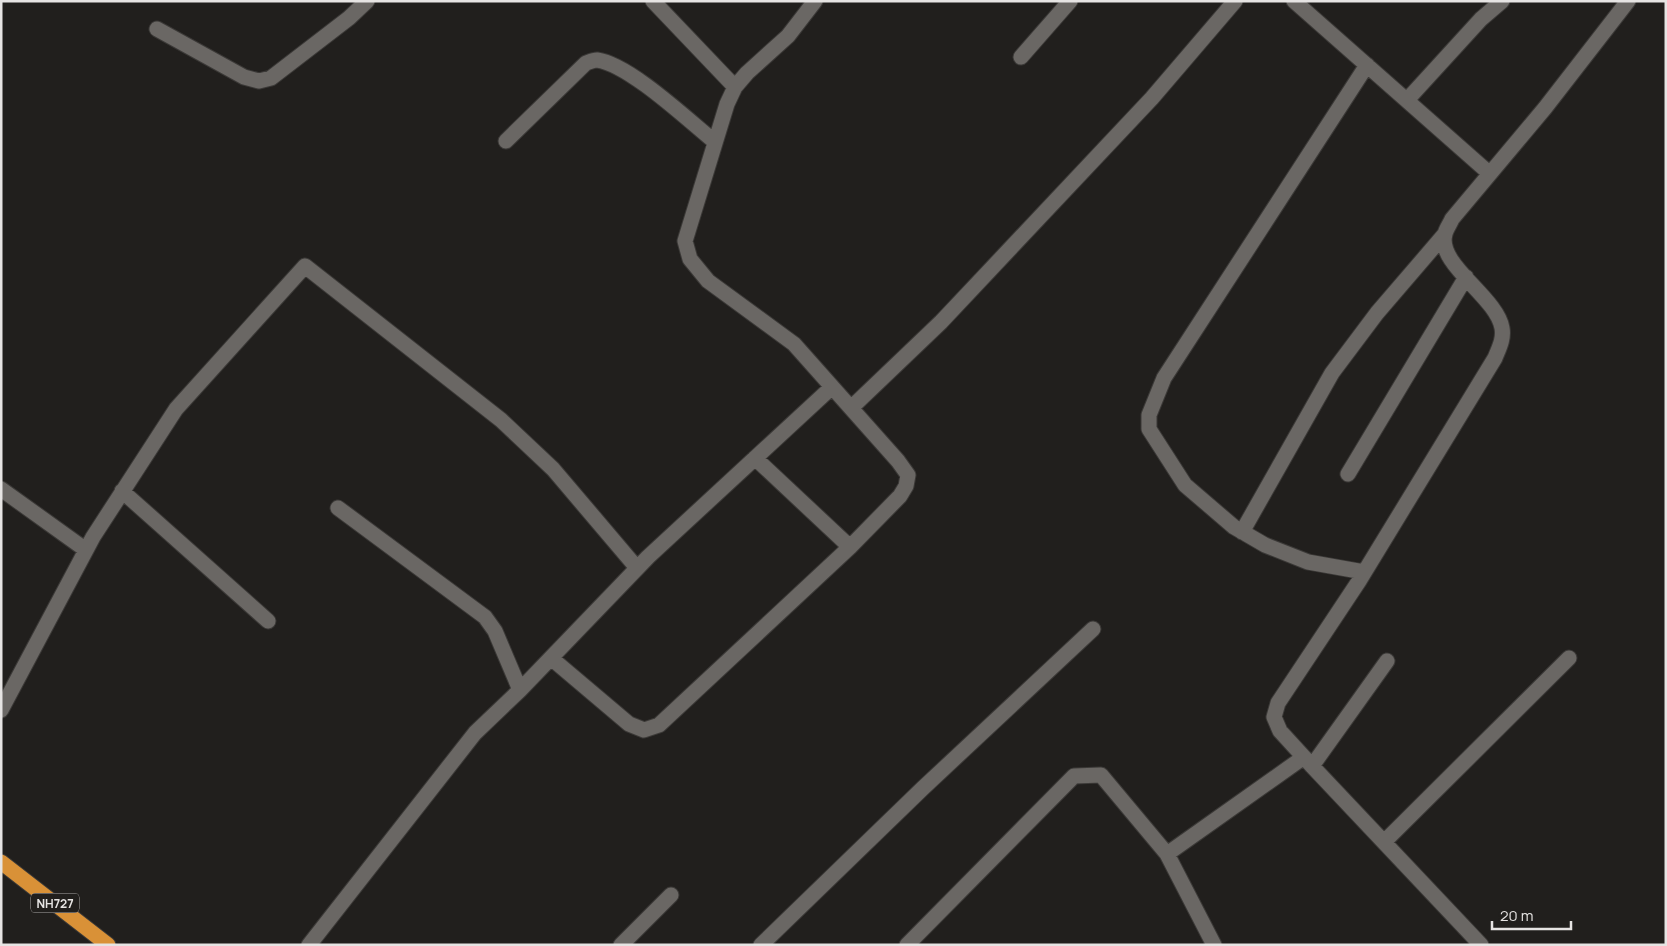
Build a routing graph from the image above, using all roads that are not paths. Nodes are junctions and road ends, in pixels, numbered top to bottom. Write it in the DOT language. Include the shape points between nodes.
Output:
graph roads {
  1 [pos="367,1"];
  2 [pos="653,1"];
  3 [pos="815,1"];
  4 [pos="1070,1"];
  5 [pos="1235,1"];
  6 [pos="1294,1"];
  7 [pos="1502,1"];
  8 [pos="1628,1"];
  9 [pos="157,29"];
  10 [pos="1021,58"];
  11 [pos="1367,65"];
  12 [pos="736,87"];
  13 [pos="1407,100"];
  14 [pos="506,141"];
  15 [pos="715,142"];
  16 [pos="1490,173"];
  17 [pos="1444,235"];
  18 [pos="1466,277"];
  19 [pos="832,387"];
  20 [pos="851,408"];
  21 [pos="755,458"];
  22 [pos="1348,474"];
  23 [pos="1,489"];
  24 [pos="122,491"];
  25 [pos="338,508"];
  26 [pos="1242,532"];
  27 [pos="850,547"];
  28 [pos="86,550"];
  29 [pos="637,568"];
  30 [pos="1361,576"];
  31 [pos="268,622"];
  32 [pos="1093,629"];
  33 [pos="551,658"];
  34 [pos="1569,658"];
  35 [pos="1387,661"];
  36 [pos="520,690"];
  37 [pos="1,710"];
  38 [pos="1308,761"];
  39 [pos="1384,842"];
  40 [pos="1166,854"];
  41 [pos="1,862"];
  42 [pos="671,895"];
  43 [pos="108,945"];
  44 [pos="308,945"];
  45 [pos="621,945"];
  46 [pos="761,945"];
  47 [pos="907,945"];
  48 [pos="1214,945"];
  49 [pos="1481,945"];
  1 -- 9 [label="street" via="350,18 271,78 259,81 244,77"];
  2 -- 12 [label="street"];
  3 -- 12 [label="street" via="788,36"];
  4 -- 10 [label="street"];
  5 -- 20 [label="street" via="1152,98 941,322"];
  6 -- 11 [label="street"];
  7 -- 13 [label="street"];
  8 -- 16 [label="street" via="1546,108"];
  11 -- 13 [label="street"];
  11 -- 26 [label="street" via="1164,378 1149,415 1149,429 1185,485"];
  12 -- 15 [label="street"];
  13 -- 16 [label="street"];
  14 -- 15 [label="street" via="586,63 596,60 636,78"];
  15 -- 19 [label="street" via="687,228 685,242 690,259 708,281 794,344"];
  16 -- 17 [label="street" via="1452,220"];
  17 -- 18 [label="street" via="1446,252"];
  17 -- 26 [label="street" via="1377,313 1332,373"];
  18 -- 22 [label="street"];
  18 -- 30 [label="street" via="1497,312 1502,328 1496,358"];
  19 -- 20 [label="street"];
  19 -- 21 [label="street"];
  20 -- 27 [label="street" via="908,475 900,496"];
  21 -- 27 [label="street"];
  21 -- 29 [label="street"];
  23 -- 28 [label="street"];
  24 -- 28 [label="street"];
  24 -- 29 [label="street" via="176,409 305,266 501,420 553,469"];
  24 -- 31 [label="street"];
  25 -- 36 [label="street" via="485,617 495,631"];
  26 -- 30 [label="street" via="1297,558"];
  27 -- 33 [label="street" via="659,725 644,730 629,724"];
  28 -- 37 [label="street"];
  29 -- 33 [label="street"];
  30 -- 38 [label="street" via="1278,703 1274,716 1280,731"];
  32 -- 46 [label="street"];
  33 -- 36 [label="street"];
  34 -- 39 [label="street"];
  35 -- 38 [label="street"];
  36 -- 44 [label="street" via="474,733"];
  38 -- 39 [label="street"];
  38 -- 40 [label="street"];
  39 -- 49 [label="street"];
  40 -- 47 [label="street" via="1101,775 1074,776"];
  40 -- 48 [label="street"];
  41 -- 43 [label="highway, NH727"];
  42 -- 45 [label="street"];
}
